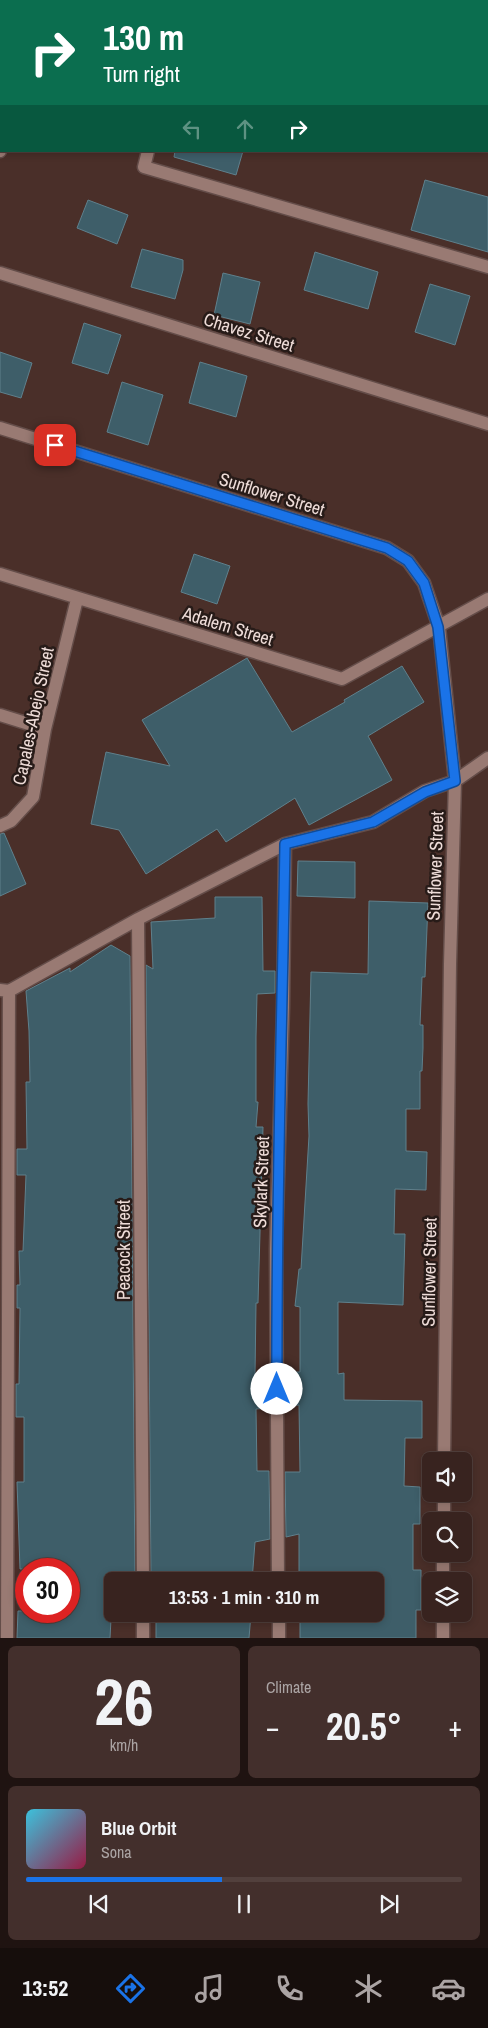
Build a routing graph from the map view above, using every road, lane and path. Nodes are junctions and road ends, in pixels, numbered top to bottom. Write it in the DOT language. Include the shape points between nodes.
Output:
graph roads {
  1 [pos="148,152"];
  2 [pos="488,267"];
  3 [pos="0,273"];
  4 [pos="488,424"];
  5 [pos="0,428"];
  6 [pos="0,574"];
  7 [pos="77,599"];
  8 [pos="488,599"];
  9 [pos="438,627"];
  10 [pos="0,715"];
  11 [pos="45,729"];
  12 [pos="488,758"];
  13 [pos="455,781"];
  14 [pos="0,826"];
  15 [pos="285,844"];
  16 [pos="138,919"];
  17 [pos="4,991"];
  18 [pos="444,1452"];
  19 [pos="143,1572"];
  20 [pos="278,1572"];
  21 [pos="143,1622"];
  22 [pos="279,1622"];
  23 [pos="443,1622"];
  24 [pos="7,1638"];
  25 [pos="143,1638"];
  26 [pos="279,1638"];
  27 [pos="443,1638"];
  1 -- 2 [label="street" via="144,167"];
  3 -- 4 [label="street, Chavez Street"];
  5 -- 9 [label="street, Sunflower Street" via="387,548 408,561 424,583"];
  6 -- 7 [label="street, Adalem Street"];
  7 -- 9 [label="street, Adalem Street" via="342,678"];
  7 -- 11 [label="street, Capales-Abejo Street"];
  8 -- 9 [label="street"];
  9 -- 13 [label="street, Sunflower Street"];
  10 -- 11 [label="street"];
  11 -- 14 [label="street, Capales-Abejo Street" via="33,796 11,821"];
  12 -- 13 [label="street"];
  13 -- 15 [label="street" via="425,792 373,822"];
  13 -- 18 [label="street, Sunflower Street"];
  15 -- 16 [label="street"];
  15 -- 20 [label="street, Skylark Street" via="276,1249"];
  16 -- 17 [label="street"];
  16 -- 19 [label="street, Peacock Street"];
  17 -- 24 [label="street"];
  21 -- 25 [label="street"];
  22 -- 26 [label="street"];
  23 -- 27 [label="street"];
}
